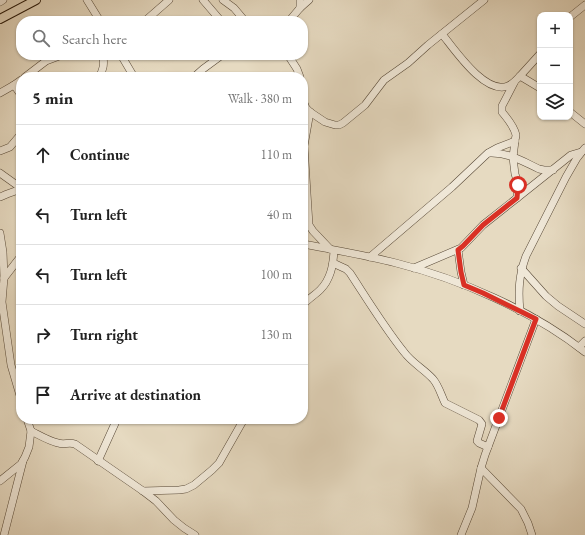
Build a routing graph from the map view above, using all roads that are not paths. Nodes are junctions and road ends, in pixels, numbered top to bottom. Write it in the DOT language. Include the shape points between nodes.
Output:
graph roads {
  1 [pos="3,0"];
  2 [pos="36,0"];
  3 [pos="86,0"];
  4 [pos="169,0"];
  5 [pos="203,0"];
  6 [pos="223,0"];
  7 [pos="300,0"];
  8 [pos="309,0"];
  9 [pos="484,0"];
  10 [pos="0,2"];
  11 [pos="585,6"];
  12 [pos="300,8"];
  13 [pos="573,15"];
  14 [pos="97,16"];
  15 [pos="151,16"];
  16 [pos="217,16"];
  17 [pos="241,16"];
  18 [pos="293,16"];
  19 [pos="0,19"];
  20 [pos="442,34"];
  21 [pos="537,57"];
  22 [pos="49,60"];
  23 [pos="104,60"];
  24 [pos="124,60"];
  25 [pos="215,60"];
  26 [pos="291,60"];
  27 [pos="32,72"];
  28 [pos="102,72"];
  29 [pos="131,72"];
  30 [pos="200,72"];
  31 [pos="298,72"];
  32 [pos="520,76"];
  33 [pos="515,82"];
  34 [pos="14,85"];
  35 [pos="537,86"];
  36 [pos="16,88"];
  37 [pos="0,93"];
  38 [pos="308,109"];
  39 [pos="310,112"];
  40 [pos="573,114"];
  41 [pos="308,123"];
  42 [pos="585,124"];
  43 [pos="16,140"];
  44 [pos="515,141"];
  45 [pos="583,150"];
  46 [pos="0,151"];
  47 [pos="488,154"];
  48 [pos="513,157"];
  49 [pos="553,170"];
  50 [pos="0,173"];
  51 [pos="16,185"];
  52 [pos="16,191"];
  53 [pos="0,198"];
  54 [pos="517,198"];
  55 [pos="308,212"];
  56 [pos="1,238"];
  57 [pos="308,245"];
  58 [pos="332,250"];
  59 [pos="458,250"];
  60 [pos="370,257"];
  61 [pos="16,262"];
  62 [pos="333,263"];
  63 [pos="414,268"];
  64 [pos="521,268"];
  65 [pos="4,278"];
  66 [pos="464,285"];
  67 [pos="308,300"];
  68 [pos="1,304"];
  69 [pos="520,311"];
  70 [pos="536,319"];
  71 [pos="585,324"];
  72 [pos="585,341"];
  73 [pos="583,351"];
  74 [pos="16,377"];
  75 [pos="29,424"];
  76 [pos="116,424"];
  77 [pos="241,424"];
  78 [pos="31,431"];
  79 [pos="488,447"];
  80 [pos="23,460"];
  81 [pos="98,460"];
  82 [pos="481,468"];
  83 [pos="0,481"];
  84 [pos="143,491"];
  85 [pos="4,535"];
  86 [pos="195,535"];
  87 [pos="462,535"];
  88 [pos="532,535"];
  1 -- 10 [label="street"];
  2 -- 19 [label="main road"];
  3 -- 14 [label="street"];
  4 -- 15 [label="street"];
  5 -- 16 [label="street"];
  6 -- 17 [label="street"];
  7 -- 12 [label="street"];
  8 -- 12 [label="street"];
  9 -- 20 [label="street"];
  11 -- 13 [label="street"];
  12 -- 18 [label="street"];
  20 -- 33 [label="street" via="474,73 483,80 499,87"];
  20 -- 39 [label="street" via="384,80 365,105 343,123 329,124"];
  21 -- 32 [label="street"];
  22 -- 27 [label="street"];
  23 -- 28 [label="street"];
  24 -- 29 [label="street"];
  25 -- 30 [label="street"];
  26 -- 31 [label="street"];
  32 -- 33 [label="street"];
  32 -- 35 [label="street"];
  33 -- 44 [label="street" via="502,106 502,112 516,134"];
  34 -- 36 [label="street"];
  34 -- 37 [label="street"];
  38 -- 39 [label="street"];
  39 -- 41 [label="street"];
  40 -- 42 [label="street"];
  43 -- 46 [label="street" via="10,147"];
  44 -- 47 [label="street"];
  44 -- 48 [label="street"];
  45 -- 49 [label="street" via="571,155"];
  45 -- 64 [label="street" via="552,203"];
  47 -- 48 [label="street" via="502,153"];
  47 -- 60 [label="street"];
  48 -- 49 [label="street" via="539,169"];
  48 -- 54 [label="street" via="518,183"];
  49 -- 54 [label="street"];
  50 -- 51 [label="street"];
  52 -- 53 [label="street"];
  54 -- 59 [label="street" via="483,225"];
  55 -- 58 [label="street" via="312,231"];
  56 -- 65 [label="street"];
  57 -- 58 [label="street"];
  58 -- 60 [label="street"];
  58 -- 62 [label="street"];
  59 -- 63 [label="street"];
  59 -- 66 [label="street"];
  60 -- 63 [label="street"];
  61 -- 65 [label="street"];
  62 -- 67 [label="street" via="328,280"];
  62 -- 79 [label="street" via="350,273 403,352 435,381 445,403 480,421 482,424 477,441"];
  63 -- 66 [label="street"];
  64 -- 69 [label="street"];
  64 -- 71 [label="street" via="546,296"];
  65 -- 68 [label="street"];
  66 -- 69 [label="street"];
  68 -- 74 [label="street" via="11,365"];
  69 -- 70 [label="street"];
  70 -- 73 [label="street"];
  70 -- 79 [label="street"];
  72 -- 73 [label="street"];
  75 -- 78 [label="street"];
  76 -- 81 [label="street"];
  77 -- 84 [label="street" via="218,463 194,485 179,490"];
  78 -- 80 [label="street" via="29,447"];
  78 -- 81 [label="street" via="58,443 75,444"];
  79 -- 82 [label="street"];
  80 -- 83 [label="street"];
  80 -- 85 [label="street"];
  81 -- 84 [label="street"];
  82 -- 87 [label="street" via="472,508"];
  82 -- 88 [label="street" via="521,509"];
  84 -- 86 [label="street"];
}
